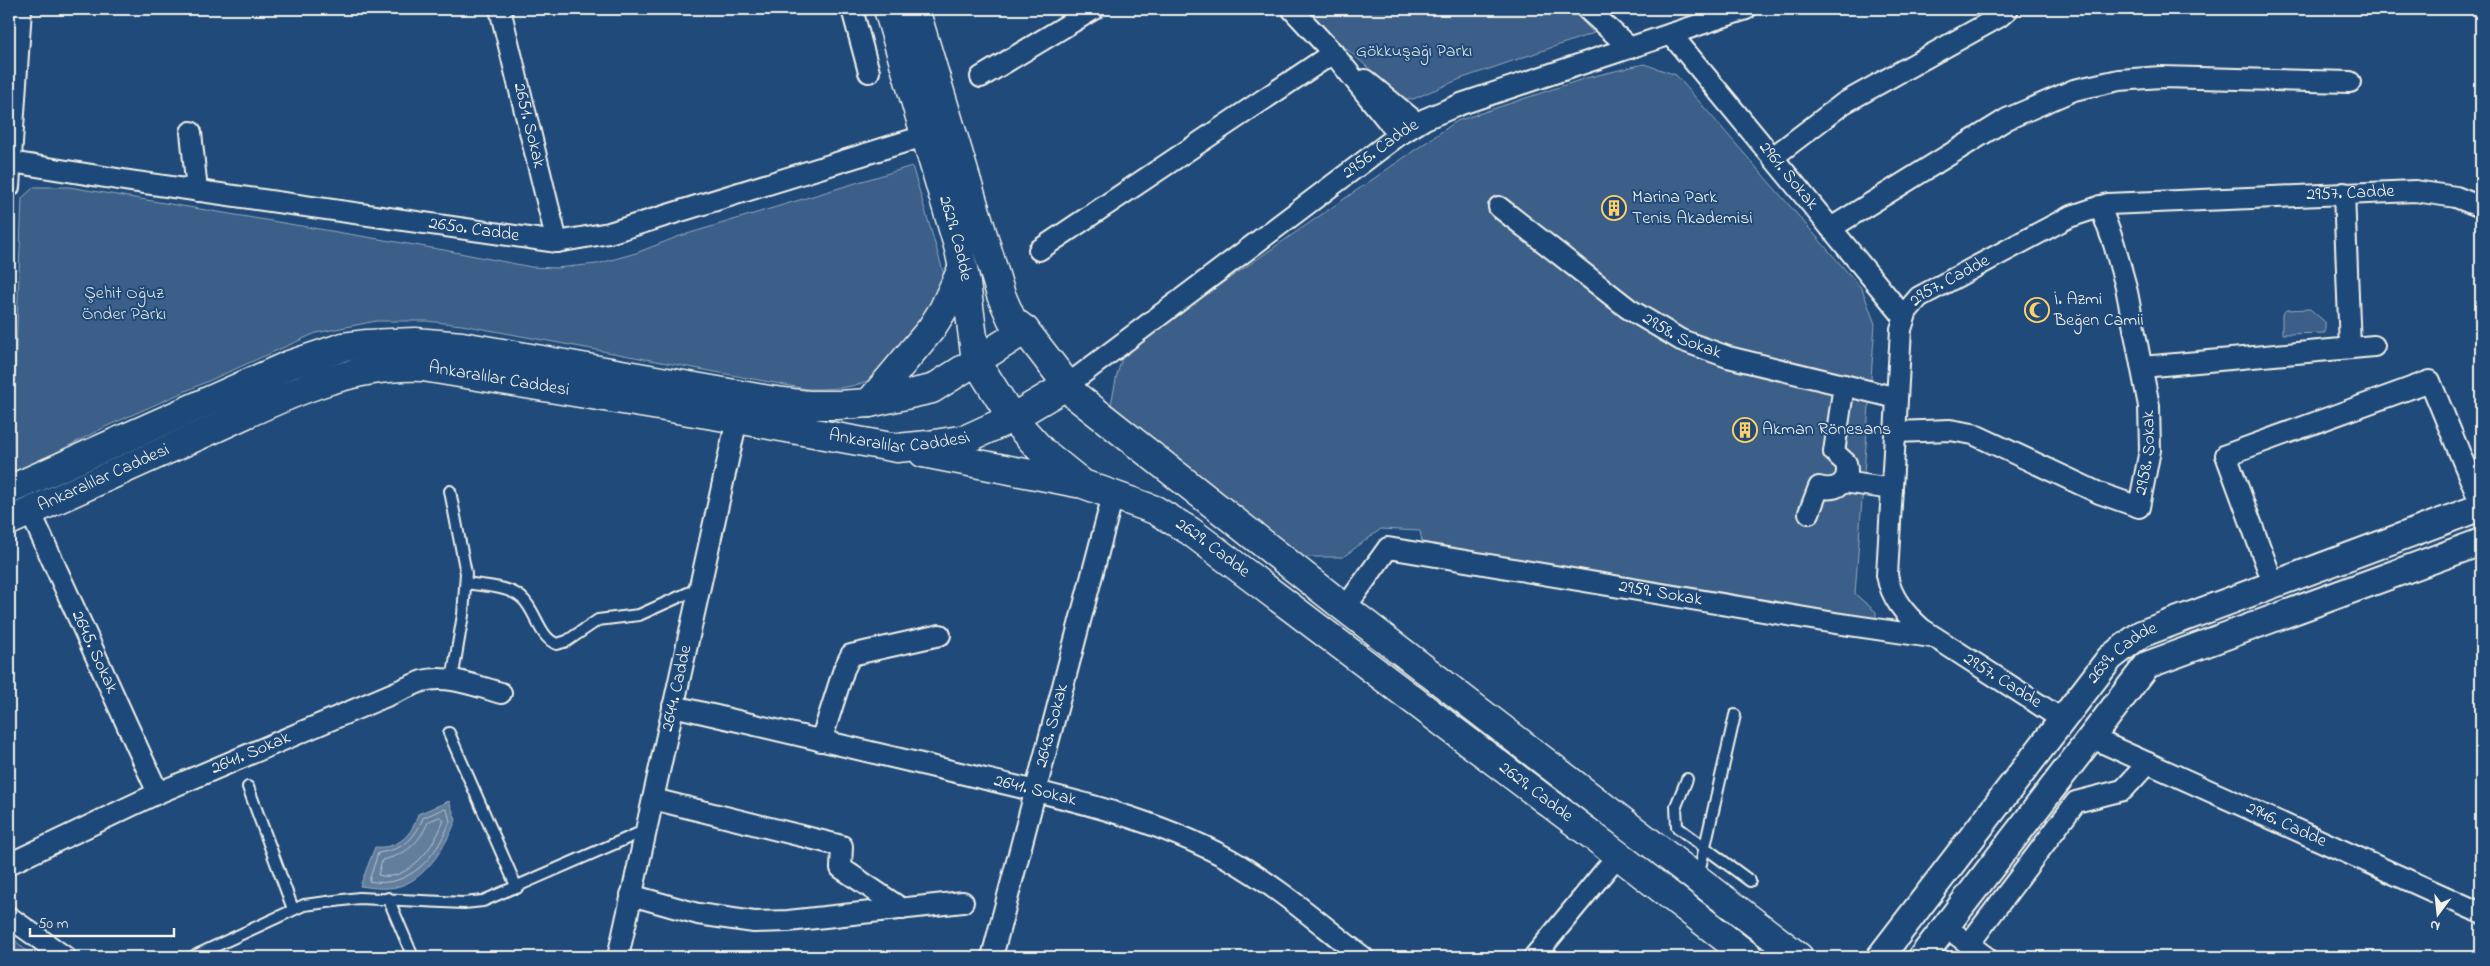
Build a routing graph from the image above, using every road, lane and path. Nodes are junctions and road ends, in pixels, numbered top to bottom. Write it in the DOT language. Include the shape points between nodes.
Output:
graph roads {
  1 [pos="21,9"];
  2 [pos="500,9"];
  3 [pos="852,9"];
  4 [pos="888,9"];
  5 [pos="915,9"];
  6 [pos="1094,9"];
  7 [pos="1292,9"];
  8 [pos="1587,9"];
  9 [pos="1746,9"];
  10 [pos="2008,9"];
  11 [pos="1671,34"];
  12 [pos="1630,48"];
  13 [pos="1332,54"];
  14 [pos="869,72"];
  15 [pos="981,77"];
  16 [pos="2350,82"];
  17 [pos="1418,123"];
  18 [pos="191,132"];
  19 [pos="1399,135"];
  20 [pos="924,136"];
  21 [pos="1773,157"];
  22 [pos="11,162"];
  23 [pos="9,187"];
  24 [pos="197,191"];
  25 [pos="2344,193"];
  26 [pos="2100,206"];
  27 [pos="2481,207"];
  28 [pos="1499,208"];
  29 [pos="1831,228"];
  30 [pos="557,242"];
  31 [pos="1039,250"];
  32 [pos="963,267"];
  33 [pos="1904,317"];
  34 [pos="1025,330"];
  35 [pos="2374,346"];
  36 [pos="2350,348"];
  37 [pos="976,360"];
  38 [pos="2142,368"];
  39 [pos="1066,386"];
  40 [pos="1844,386"];
  41 [pos="1897,398"];
  42 [pos="869,403"];
  43 [pos="737,418"];
  44 [pos="1012,418"];
  45 [pos="1896,432"];
  46 [pos="897,448"];
  47 [pos="1844,482"];
  48 [pos="1083,484"];
  49 [pos="1892,488"];
  50 [pos="9,490"];
  51 [pos="450,491"];
  52 [pos="1113,495"];
  53 [pos="2481,506"];
  54 [pos="1809,513"];
  55 [pos="20,516"];
  56 [pos="2481,542"];
  57 [pos="466,583"];
  58 [pos="2273,583"];
  59 [pos="699,588"];
  60 [pos="1345,608"];
  61 [pos="940,635"];
  62 [pos="1934,637"];
  63 [pos="452,680"];
  64 [pos="501,693"];
  65 [pos="673,706"];
  66 [pos="1735,715"];
  67 [pos="2063,720"];
  68 [pos="449,734"];
  69 [pos="2090,737"];
  70 [pos="821,741"];
  71 [pos="2148,764"];
  72 [pos="1687,779"];
  73 [pos="248,787"];
  74 [pos="1036,791"];
  75 [pos="158,793"];
  76 [pos="653,799"];
  77 [pos="646,830"];
  78 [pos="1705,847"];
  79 [pos="1618,855"];
  80 [pos="9,864"];
  81 [pos="1698,878"];
  82 [pos="1750,881"];
  83 [pos="517,888"];
  84 [pos="632,895"];
  85 [pos="388,898"];
  86 [pos="963,902"];
  87 [pos="293,909"];
  88 [pos="902,909"];
  89 [pos="2481,913"];
  90 [pos="9,917"];
  91 [pos="1946,927"];
  92 [pos="1969,944"];
  93 [pos="65,957"];
  94 [pos="192,957"];
  95 [pos="413,957"];
  96 [pos="618,957"];
  97 [pos="992,957"];
  98 [pos="1364,957"];
  99 [pos="1534,957"];
  100 [pos="1749,957"];
  101 [pos="1799,957"];
  102 [pos="1880,957"];
  103 [pos="1922,957"];
  104 [pos="1986,957"];
  1 -- 22 [label="street"];
  2 -- 30 [label="street, 2651. Sokak"];
  3 -- 14 [label="street"];
  4 -- 20 [label="main road, 2629. Cadde"];
  5 -- 34 [label="main road, 2629. Cadde" via="995,281 1012,320"];
  6 -- 15 [label="street"];
  7 -- 13 [label="street"];
  8 -- 12 [label="street"];
  9 -- 11 [label="street, 2956. Cadde"];
  10 -- 21 [label="street" via="1994,20 1844,103"];
  11 -- 12 [label="street, 2956. Cadde"];
  11 -- 21 [label="street, 2961. Sokak"];
  12 -- 17 [label="street, 2956. Cadde" via="1448,109"];
  13 -- 17 [label="street"];
  13 -- 19 [label="street"];
  13 -- 31 [label="street"];
  16 -- 29 [label="street" via="2161,77 2119,80 2074,90 2007,119"];
  17 -- 19 [label="street, 2956. Cadde"];
  18 -- 24 [label="street"];
  19 -- 39 [label="street, 2956. Cadde"];
  20 -- 30 [label="street, 2650. Cadde" via="609,234"];
  20 -- 32 [label="main road, 2629. Cadde"];
  21 -- 29 [label="street, 2961. Sokak"];
  22 -- 23 [label="street"];
  22 -- 24 [label="street, 2650. Cadde"];
  24 -- 30 [label="street, 2650. Cadde"];
  25 -- 26 [label="street, 2957. Cadde"];
  25 -- 27 [label="street, 2957. Cadde" via="2428,192 2456,197"];
  25 -- 36 [label="street"];
  26 -- 33 [label="street, 2957. Cadde" via="2069,217 1919,297"];
  26 -- 38 [label="street, 2958. Sokak" via="2118,256"];
  28 -- 40 [label="street, 2958. Sokak" via="1629,308 1681,340 1728,357"];
  29 -- 33 [label="street, 2961. Sokak"];
  32 -- 37 [label="main road, 2629. Cadde"];
  32 -- 42 [label="main road" via="934,324"];
  33 -- 41 [label="street, 2957. Cadde"];
  34 -- 37 [label="main road, Ankaralılar Caddesi"];
  34 -- 39 [label="main road, 2629. Cadde"];
  35 -- 36 [label="street"];
  36 -- 38 [label="street"];
  37 -- 42 [label="main road, Ankaralılar Caddesi" via="932,388"];
  37 -- 44 [label="main road, 2629. Cadde"];
  38 -- 45 [label="street, 2958. Sokak" via="2149,406 2150,450 2139,507 2099,493 1973,434 1950,430"];
  39 -- 44 [label="main road, Ankaralılar Caddesi"];
  39 -- 60 [label="main road, 2629. Cadde"];
  40 -- 41 [label="street, 2958. Sokak"];
  40 -- 47 [label="street" via="1834,452 1846,463"];
  41 -- 45 [label="street, 2957. Cadde"];
  42 -- 50 [label="main road, Ankaralılar Caddesi" via="808,405 462,346 415,342 367,344 343,347 289,365"];
  43 -- 46 [label="main road, Ankaralılar Caddesi"];
  43 -- 55 [label="main road, Ankaralılar Caddesi" via="423,367 366,369 306,387"];
  43 -- 59 [label="street, 2644. Cadde"];
  44 -- 46 [label="main road, Ankaralılar Caddesi" via="966,438"];
  44 -- 48 [label="main road, 2629. Cadde" via="1042,451"];
  45 -- 49 [label="street, 2957. Cadde"];
  46 -- 48 [label="main road"];
  47 -- 49 [label="street"];
  47 -- 54 [label="street" via="1832,490 1819,487"];
  48 -- 52 [label="main road, 2629. Cadde"];
  49 -- 62 [label="street, 2957. Cadde" via="1888,584 1906,613"];
  51 -- 57 [label="lane" via="465,562"];
  52 -- 74 [label="street, 2643. Sokak"];
  52 -- 79 [label="main road, 2629. Cadde" via="1155,510 1190,531"];
  53 -- 58 [label="street, 2639. Cadde"];
  53 -- 58 [label="street" via="2430,381 2226,455"];
  55 -- 75 [label="street, 2645. Sokak"];
  56 -- 69 [label="street, 2639. Cadde" via="2152,663 2135,678"];
  57 -- 59 [label="lane" via="518,595 527,603 548,639 557,644 598,620 639,614"];
  57 -- 63 [label="lane"];
  58 -- 67 [label="street, 2639. Cadde" via="2141,634 2110,658"];
  59 -- 65 [label="street, 2644. Cadde"];
  60 -- 62 [label="street, 2959. Sokak" via="1388,548"];
  60 -- 81 [label="main road, 2629. Cadde"];
  61 -- 70 [label="street" via="851,655"];
  62 -- 67 [label="street, 2957. Cadde"];
  63 -- 64 [label="street, 2641. Sokak"];
  63 -- 75 [label="street, 2641. Sokak" via="435,677 422,680"];
  65 -- 70 [label="street, 2641. Sokak"];
  65 -- 76 [label="street, 2644. Cadde"];
  66 -- 78 [label="lane"];
  67 -- 69 [label="street"];
  67 -- 102 [label="street, 2639. Cadde"];
  68 -- 83 [label="lane"];
  69 -- 71 [label="street, 2946. Cadde"];
  69 -- 91 [label="street, 2639. Cadde"];
  70 -- 74 [label="street, 2641. Sokak"];
  71 -- 89 [label="street, 2946. Cadde"];
  71 -- 92 [label="street" via="2123,790 2076,802"];
  72 -- 78 [label="lane" via="1676,806 1678,827"];
  73 -- 87 [label="lane"];
  74 -- 97 [label="street, 2643. Sokak"];
  74 -- 98 [label="street, 2641. Sokak" via="1135,818 1223,856 1253,874"];
  75 -- 80 [label="street, 2641. Sokak"];
  76 -- 77 [label="street, 2644. Cadde"];
  76 -- 88 [label="street" via="842,846 841,868"];
  77 -- 83 [label="lane"];
  77 -- 84 [label="street, 2644. Cadde"];
  78 -- 81 [label="lane"];
  78 -- 82 [label="lane"];
  79 -- 99 [label="street"];
  79 -- 100 [label="main road, 2629. Cadde"];
  81 -- 101 [label="main road, 2629. Cadde"];
  83 -- 85 [label="lane" via="470,903"];
  84 -- 88 [label="street" via="698,914 754,922"];
  84 -- 96 [label="street, 2644. Cadde"];
  85 -- 87 [label="lane" via="329,900"];
  85 -- 95 [label="lane"];
  86 -- 88 [label="street"];
  87 -- 94 [label="lane"];
  90 -- 93 [label="street"];
  91 -- 92 [label="street"];
  91 -- 103 [label="street, 2639. Cadde"];
  92 -- 104 [label="street"];
}
